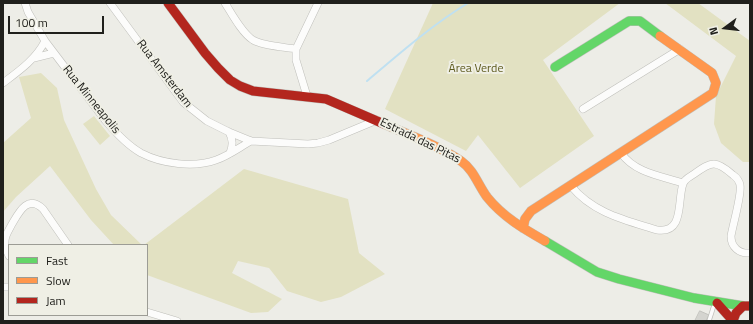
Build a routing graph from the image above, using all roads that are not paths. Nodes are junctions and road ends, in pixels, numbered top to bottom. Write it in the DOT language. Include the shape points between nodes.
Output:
graph roads {
  1 [pos="25,3"];
  2 [pos="110,3"];
  3 [pos="168,3"];
  4 [pos="225,3"];
  5 [pos="318,3"];
  6 [pos="45,41"];
  7 [pos="296,49"];
  8 [pos="680,49"];
  9 [pos="54,53"];
  10 [pos="34,58"];
  11 [pos="555,67"];
  12 [pos="3,83"];
  13 [pos="307,96"];
  14 [pos="583,109"];
  15 [pos="377,120"];
  16 [pos="229,132"];
  17 [pos="251,141"];
  18 [pos="230,153"];
  19 [pos="621,153"];
  20 [pos="683,183"];
  21 [pos="571,186"];
  22 [pos="523,228"];
  23 [pos="67,244"];
  24 [pos="8,253"];
  25 [pos="750,253"];
  26 [pos="716,303"];
  27 [pos="747,306"];
  28 [pos="148,312"];
  29 [pos="177,321"];
  30 [pos="709,321"];
  31 [pos="733,321"];
  1 -- 6 [label="street, Rua Minneapolis"];
  2 -- 16 [label="street, Rua Amsterdam" via="183,102 207,121"];
  3 -- 13 [label="main road, Estrada das Pitas" via="205,53 230,80 252,91"];
  4 -- 7 [label="street" via="245,32 254,40"];
  5 -- 7 [label="street"];
  6 -- 9 [label="street, Rua Minneapolis"];
  6 -- 10 [label="street"];
  7 -- 13 [label="street" via="296,60"];
  8 -- 11 [label="main road" via="640,21 632,20"];
  8 -- 14 [label="street"];
  8 -- 19 [label="main road" via="712,73 716,79 715,90"];
  9 -- 10 [label="street"];
  9 -- 18 [label="street, Rua Minneapolis" via="104,120 142,153 170,162 197,164 217,160"];
  10 -- 12 [label="street"];
  13 -- 15 [label="main road, Estrada das Pitas" via="340,104"];
  15 -- 17 [label="street" via="318,143"];
  15 -- 22 [label="main road, Estrada das Pitas" via="461,161 470,169 492,204"];
  16 -- 17 [label="street, Rua Amsterdam"];
  16 -- 18 [label="street" via="232,139"];
  17 -- 18 [label="street, Rua Minneapolis"];
  19 -- 20 [label="street" via="641,170"];
  19 -- 21 [label="main road"];
  20 -- 21 [label="street" via="677,220 673,226 664,230 607,214 585,200"];
  20 -- 25 [label="street" via="688,177 711,164 720,165 736,177 740,188 731,239 738,251"];
  21 -- 22 [label="main road" via="531,211 525,219"];
  22 -- 26 [label="main road, Estrada das Pitas" via="597,272"];
  23 -- 24 [label="street" via="43,209 38,204 30,203 20,210 5,235 4,243"];
  26 -- 27 [label="main road, Estrada das Pitas"];
  26 -- 30 [label="lane"];
  26 -- 31 [label="main road"];
  27 -- 31 [label="main road" via="736,313"];
  28 -- 29 [label="street"];
}
